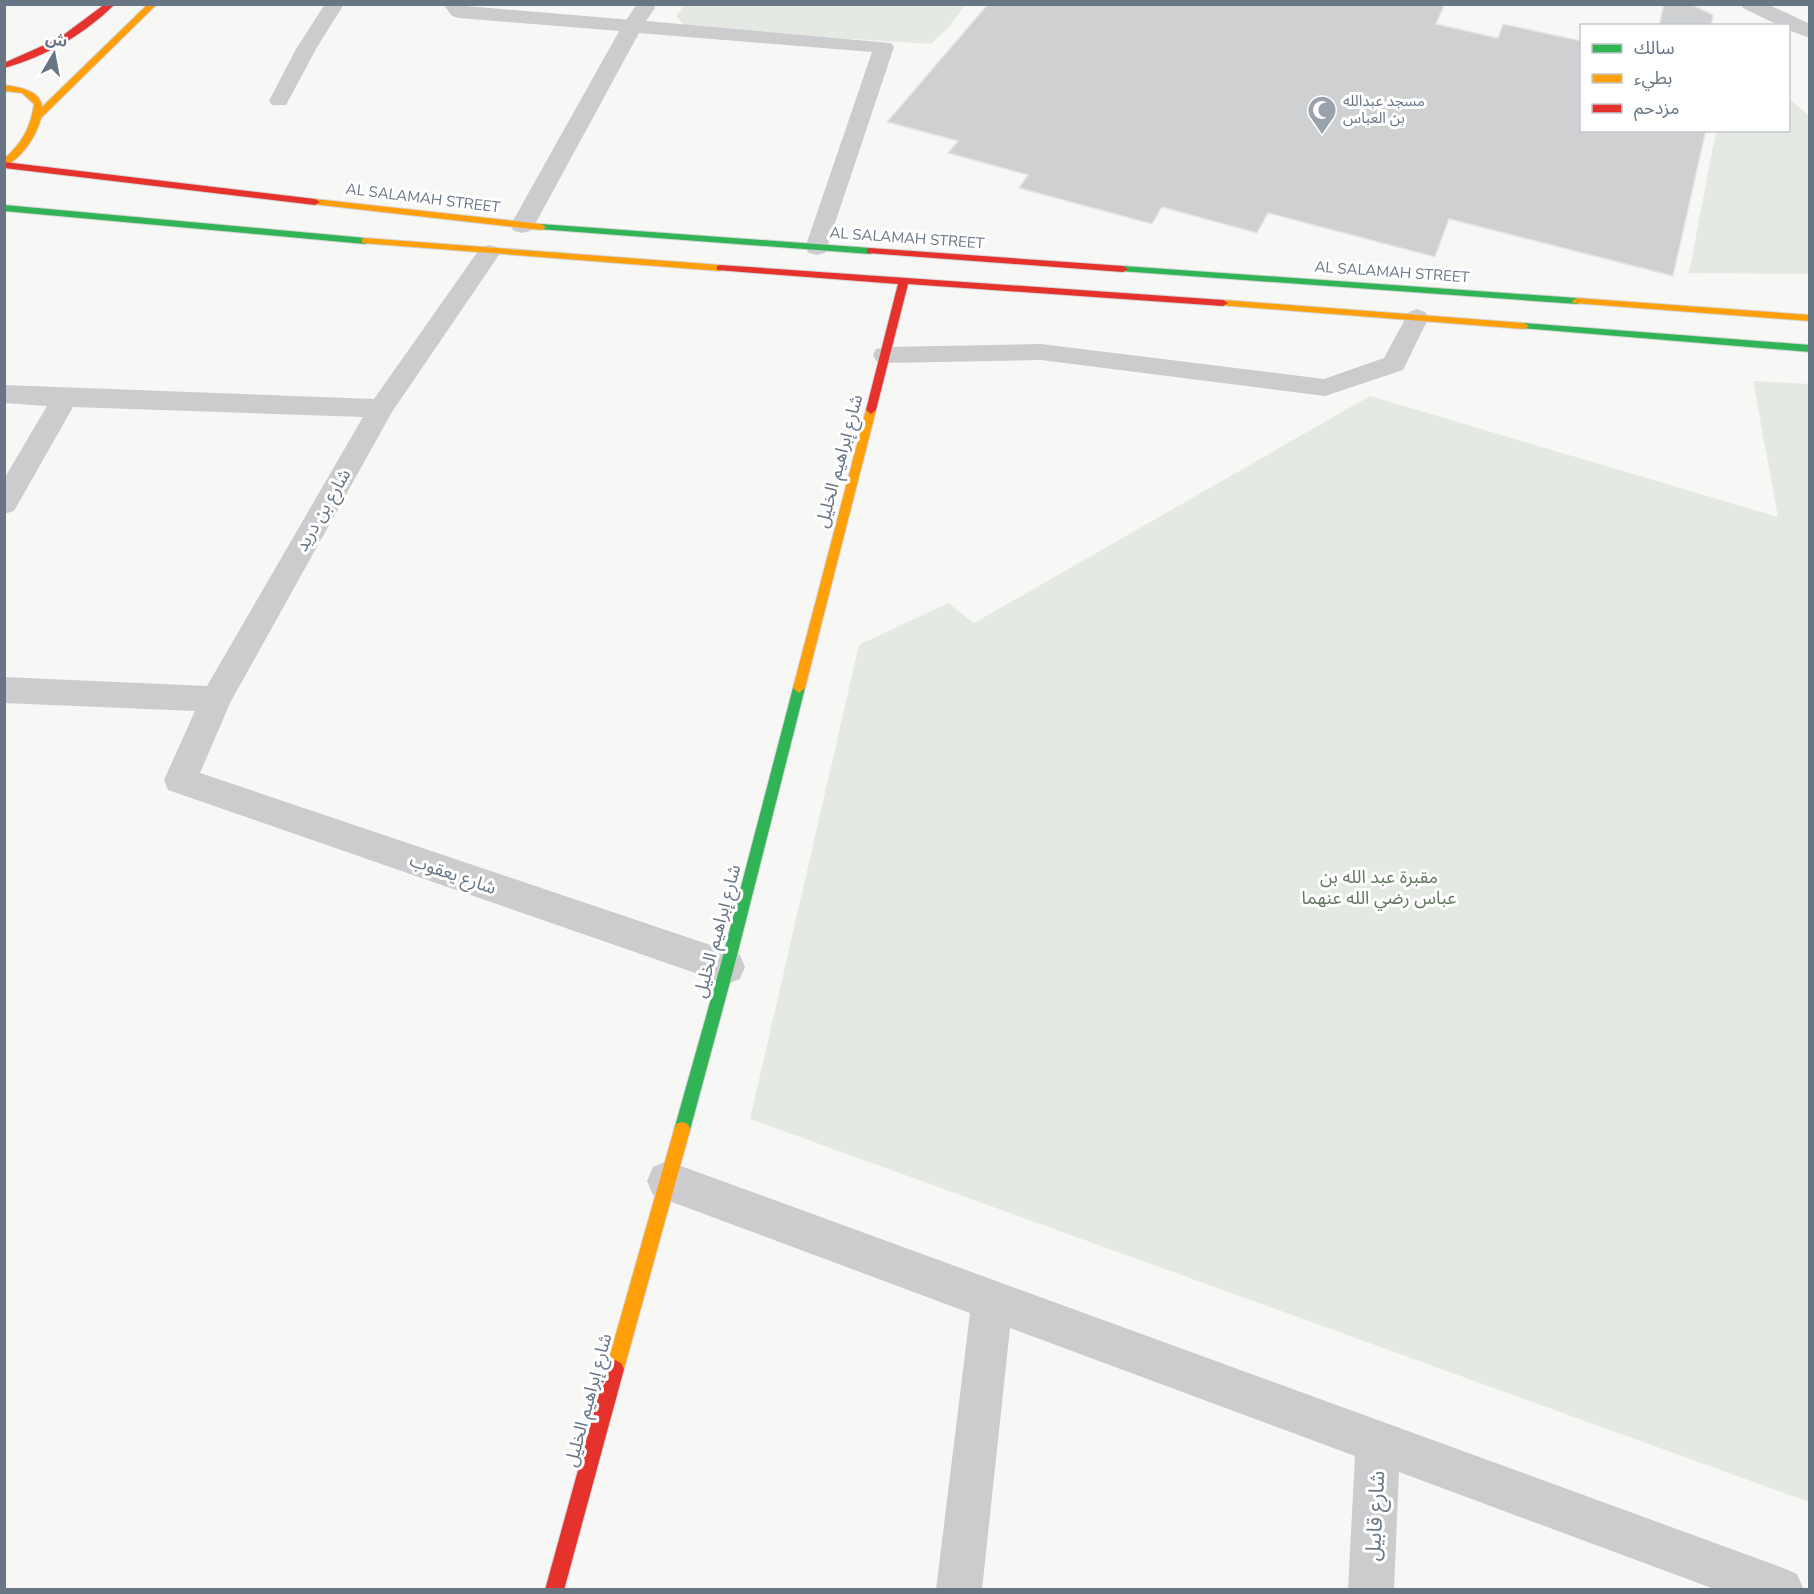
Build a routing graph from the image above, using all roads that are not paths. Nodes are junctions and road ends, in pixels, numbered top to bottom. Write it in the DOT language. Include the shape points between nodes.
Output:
graph roads {
  1 [pos="111,4"];
  2 [pos="153,4"];
  3 [pos="335,4"];
  4 [pos="452,4"];
  5 [pos="648,4"];
  6 [pos="1750,4"];
  7 [pos="632,26"];
  8 [pos="1809,32"];
  9 [pos="4,66"];
  10 [pos="4,88"];
  11 [pos="279,101"];
  12 [pos="38,116"];
  13 [pos="4,164"];
  14 [pos="4,208"];
  15 [pos="522,226"];
  16 [pos="817,248"];
  17 [pos="489,252"];
  18 [pos="904,280"];
  19 [pos="1418,316"];
  20 [pos="1806,317"];
  21 [pos="1809,349"];
  22 [pos="885,356"];
  23 [pos="4,394"];
  24 [pos="66,398"];
  25 [pos="381,408"];
  26 [pos="4,504"];
  27 [pos="4,690"];
  28 [pos="216,699"];
  29 [pos="180,780"];
  30 [pos="726,967"];
  31 [pos="667,1181"];
  32 [pos="992,1301"];
  33 [pos="1378,1442"];
  34 [pos="554,1590"];
  35 [pos="959,1590"];
  36 [pos="1371,1590"];
  37 [pos="1780,1590"];
  1 -- 9 [label="street" via="61,42"];
  2 -- 12 [label="street"];
  3 -- 11 [label="lane"];
  4 -- 7 [label="lane" via="459,12"];
  5 -- 7 [label="street"];
  6 -- 8 [label="street"];
  7 -- 15 [label="street"];
  7 -- 16 [label="street" via="884,47"];
  10 -- 12 [label="street" via="25,91 38,103"];
  12 -- 13 [label="street" via="38,125 22,148"];
  13 -- 15 [label="street, AL SALAMAH STREET"];
  14 -- 17 [label="street"];
  15 -- 16 [label="street, AL SALAMAH STREET"];
  16 -- 20 [label="street, AL SALAMAH STREET"];
  17 -- 18 [label="street"];
  17 -- 25 [label="street, شارع بن دريد"];
  18 -- 19 [label="street"];
  18 -- 22 [label="street, شارع إبراهيم الخليل"];
  19 -- 21 [label="street"];
  19 -- 22 [label="lane" via="1394,364 1325,388 1041,352"];
  22 -- 30 [label="street, شارع إبراهيم الخليل"];
  23 -- 24 [label="street"];
  24 -- 25 [label="street"];
  24 -- 26 [label="street"];
  25 -- 28 [label="street, شارع بن دريد"];
  27 -- 28 [label="street"];
  28 -- 29 [label="street, شارع بن دريد"];
  29 -- 30 [label="street, شارع يعقوب"];
  30 -- 31 [label="street, شارع إبراهيم الخليل"];
  31 -- 32 [label="street"];
  31 -- 34 [label="street, شارع إبراهيم الخليل"];
  32 -- 33 [label="street"];
  32 -- 35 [label="street"];
  33 -- 36 [label="street, شارع قابيل"];
  33 -- 37 [label="street"];
}
